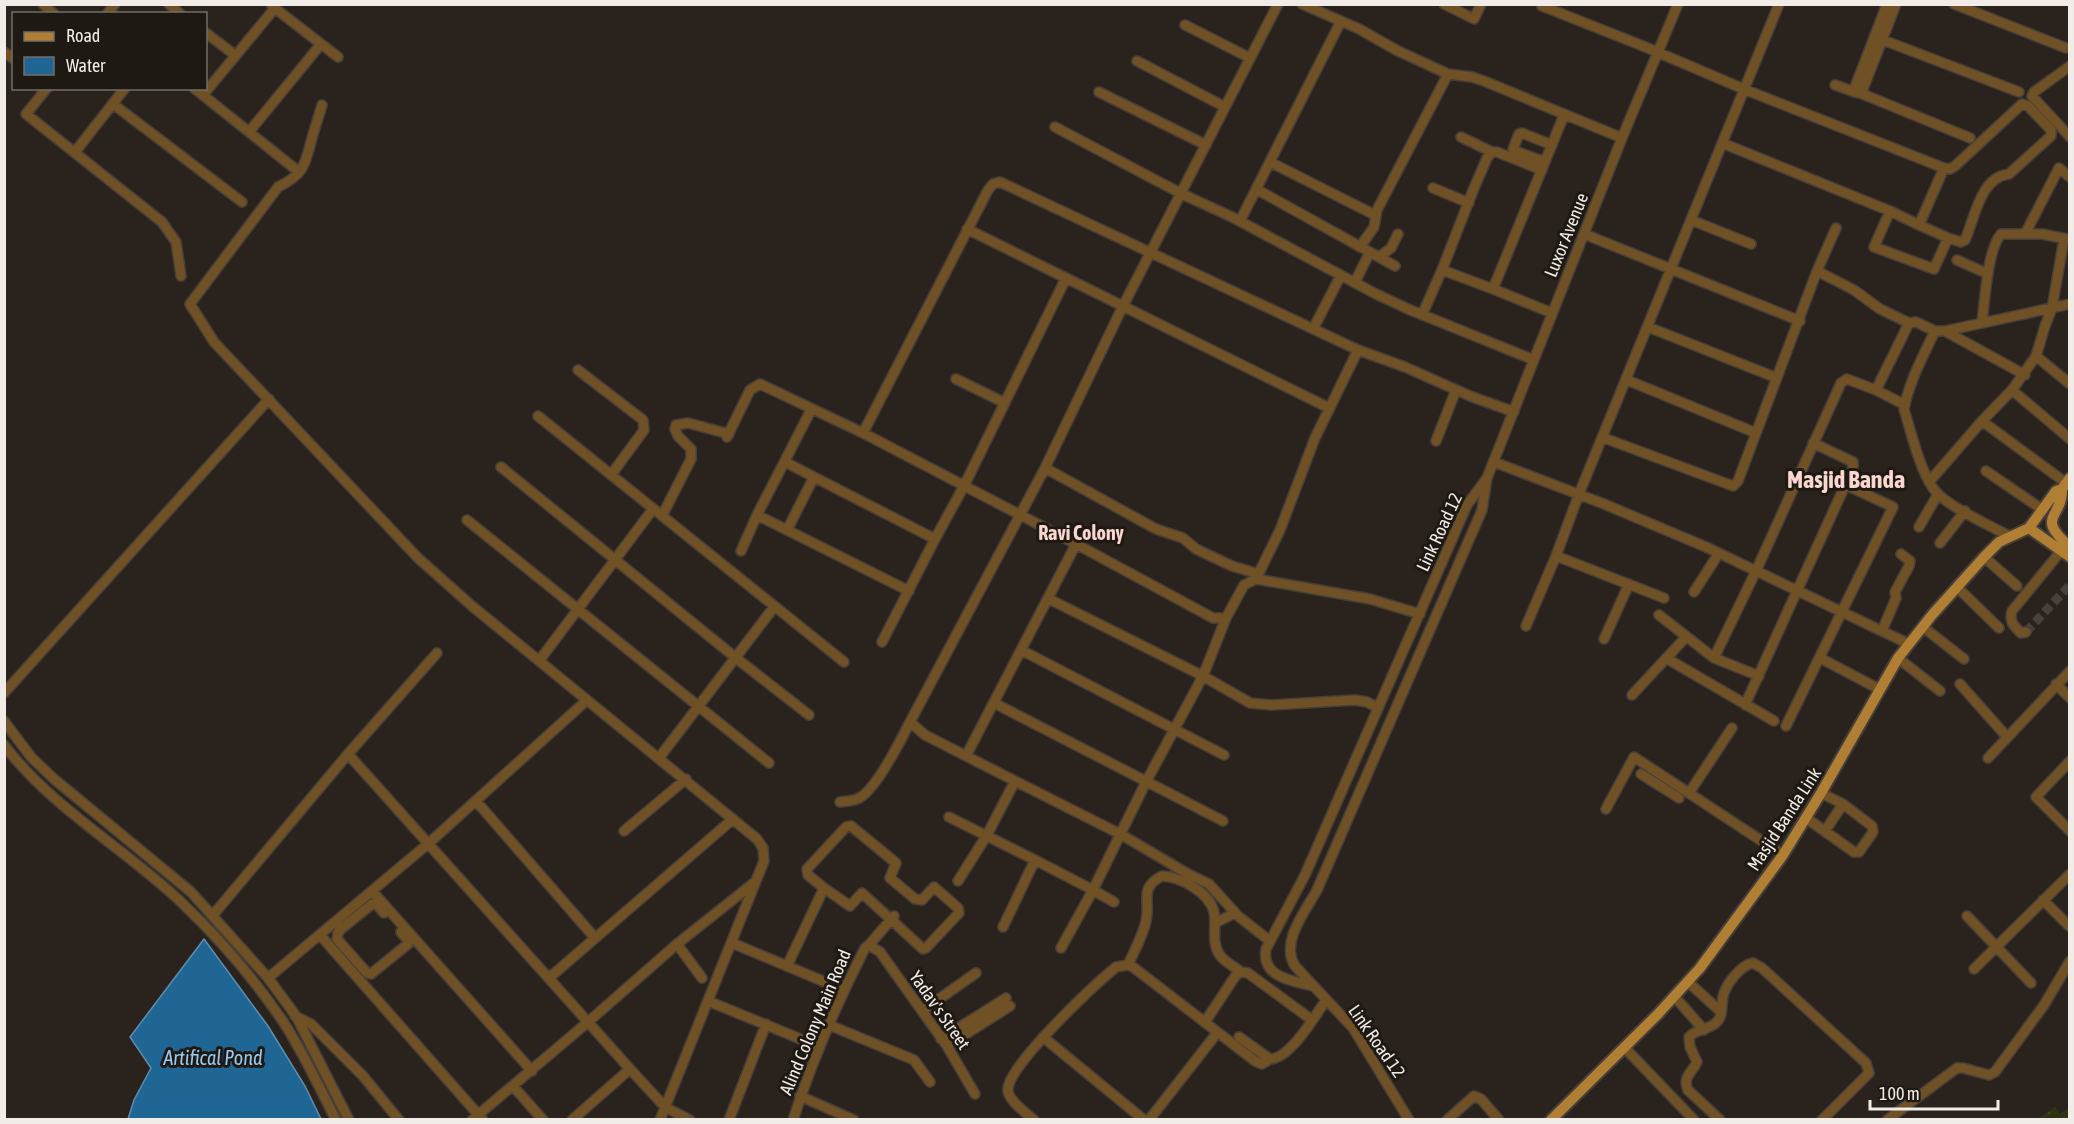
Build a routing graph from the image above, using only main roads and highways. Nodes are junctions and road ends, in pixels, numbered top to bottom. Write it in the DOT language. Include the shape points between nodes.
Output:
graph roads {
  1 [pos="2066,483"];
  2 [pos="2029,528"];
  3 [pos="2067,553"];
  4 [pos="1551,1119"];
  1 -- 2 [label="main road"];
  1 -- 3 [label="main road" via="2053,525"];
  2 -- 3 [label="main road"];
  2 -- 4 [label="main road, Masjid Banda Link" via="1999,542 1909,644 1783,855 1711,953 1658,1014"];
}
